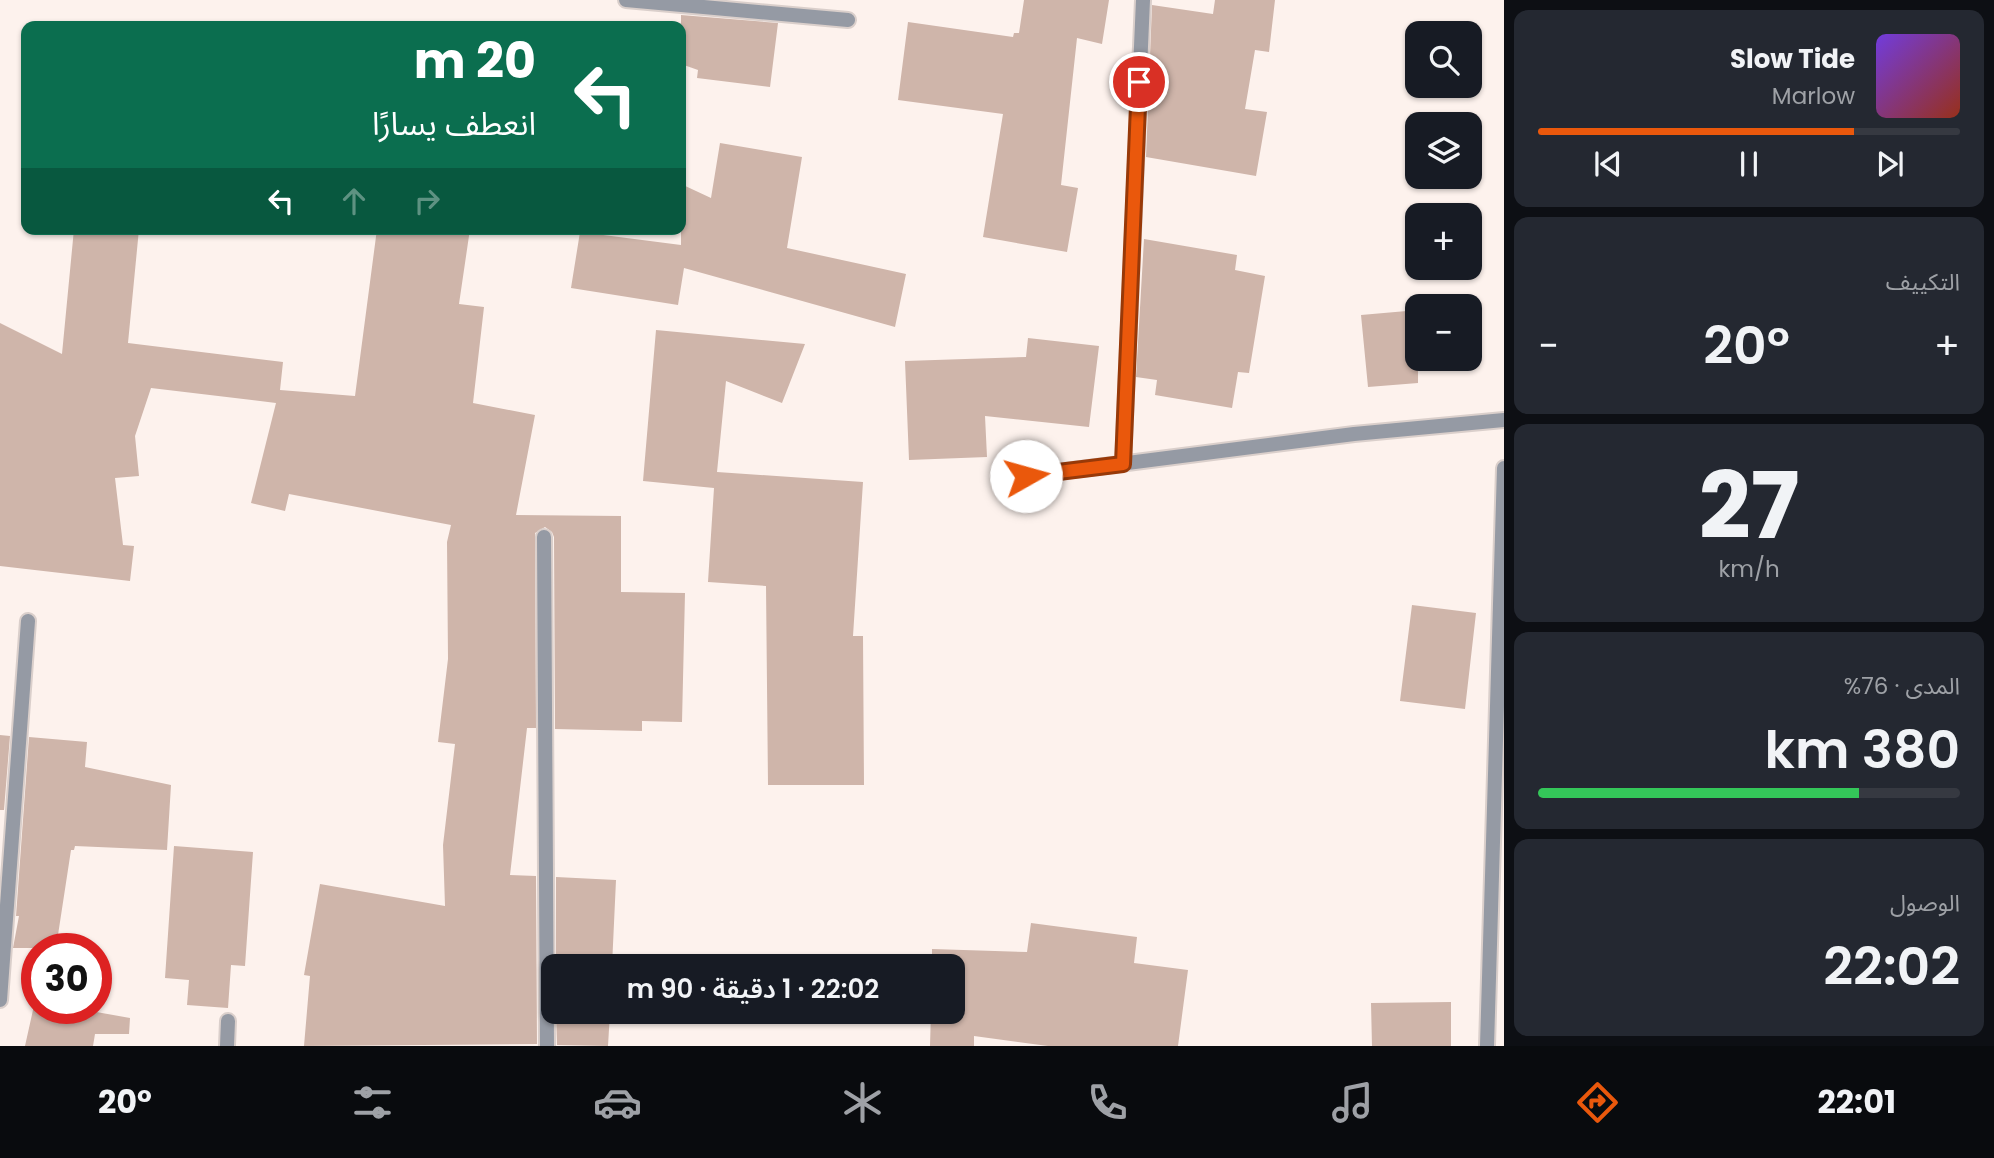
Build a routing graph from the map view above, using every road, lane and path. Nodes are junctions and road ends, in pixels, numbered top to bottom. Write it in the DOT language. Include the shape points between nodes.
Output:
graph roads {
  1 [pos="626,0"];
  2 [pos="1143,0"];
  3 [pos="756,6"];
  4 [pos="848,20"];
  5 [pos="1504,420"];
  6 [pos="1123,464"];
  7 [pos="1504,468"];
  8 [pos="1026,476"];
  9 [pos="544,537"];
  10 [pos="28,621"];
  11 [pos="0,1000"];
  12 [pos="228,1021"];
  13 [pos="227,1046"];
  14 [pos="547,1046"];
  15 [pos="1487,1046"];
  1 -- 3 [label="street"];
  2 -- 6 [label="street"];
  3 -- 4 [label="street"];
  5 -- 6 [label="street"];
  6 -- 8 [label="street"];
  7 -- 15 [label="street"];
  9 -- 14 [label="street"];
  10 -- 11 [label="street"];
  12 -- 13 [label="street"];
}
